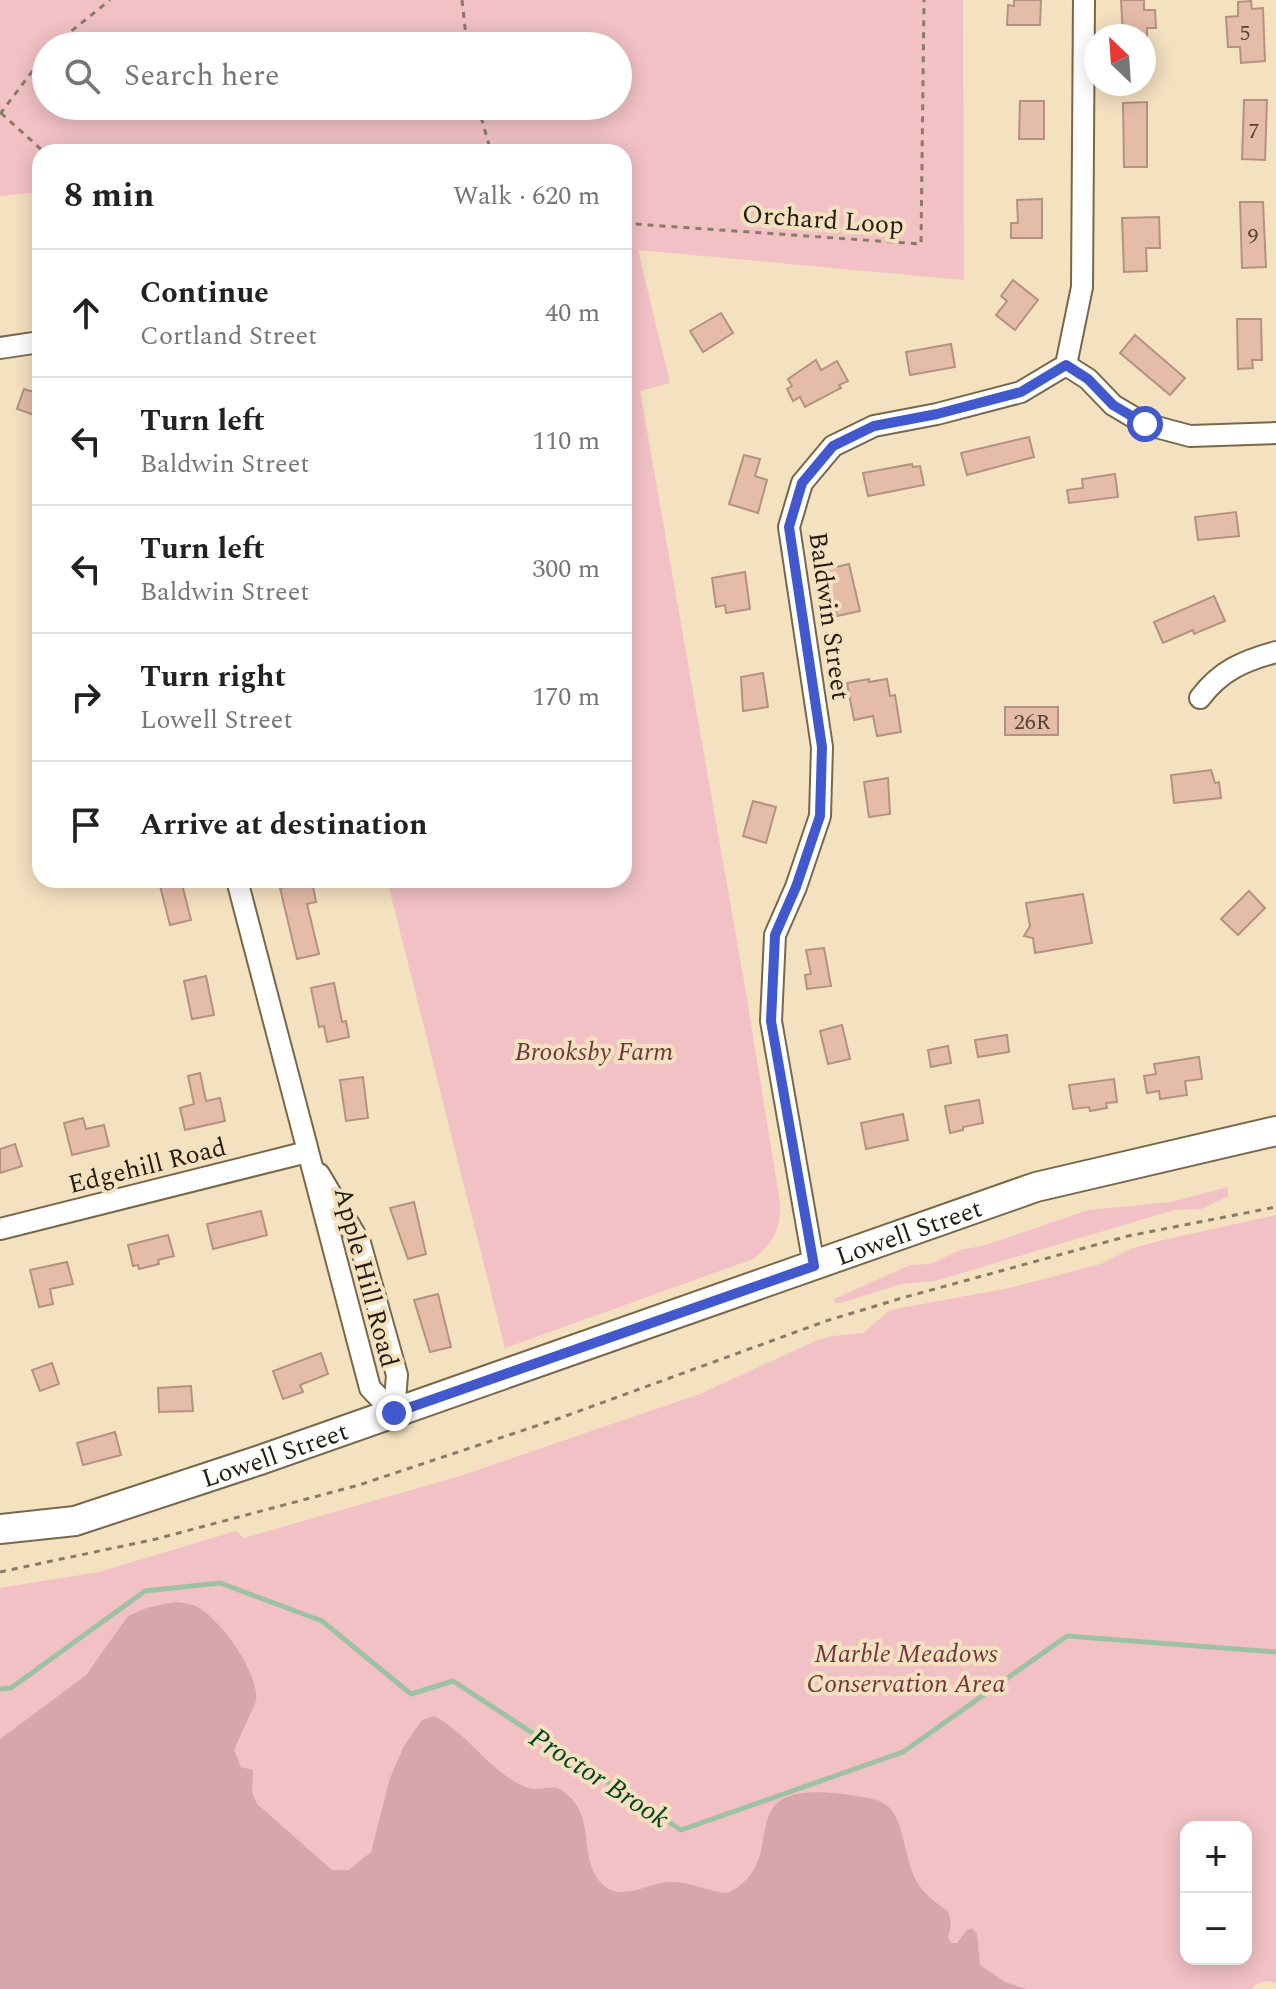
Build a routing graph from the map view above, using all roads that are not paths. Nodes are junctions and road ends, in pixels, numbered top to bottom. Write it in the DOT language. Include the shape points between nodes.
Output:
graph roads {
  1 [pos="1084,0"];
  2 [pos="32,343"];
  3 [pos="0,348"];
  4 [pos="1066,365"];
  5 [pos="1276,433"];
  6 [pos="1276,652"];
  7 [pos="1200,698"];
  8 [pos="239,888"];
  9 [pos="1276,1131"];
  10 [pos="307,1152"];
  11 [pos="0,1229"];
  12 [pos="814,1266"];
  13 [pos="394,1413"];
  14 [pos="0,1529"];
  1 -- 4 [label="street" via="1082,287"];
  2 -- 3 [label="street"];
  4 -- 5 [label="street" via="1145,424 1190,436"];
  4 -- 12 [label="street, Baldwin Street" via="1021,392 874,426 833,446 802,483 789,527 822,747 820,816 775,935 771,1021"];
  6 -- 7 [label="street" via="1229,669"];
  8 -- 10 [label="street, Apple Hill Road"];
  9 -- 12 [label="main road, Lowell Street" via="1036,1187"];
  10 -- 11 [label="street, Edgehill Road"];
  10 -- 13 [label="street, Apple Hill Road" via="370,1388"];
  10 -- 13 [label="street, Apple Hill Road" via="360,1243 397,1375"];
  12 -- 13 [label="main road, Lowell Street"];
  13 -- 14 [label="main road, Lowell Street" via="75,1521"];
}
